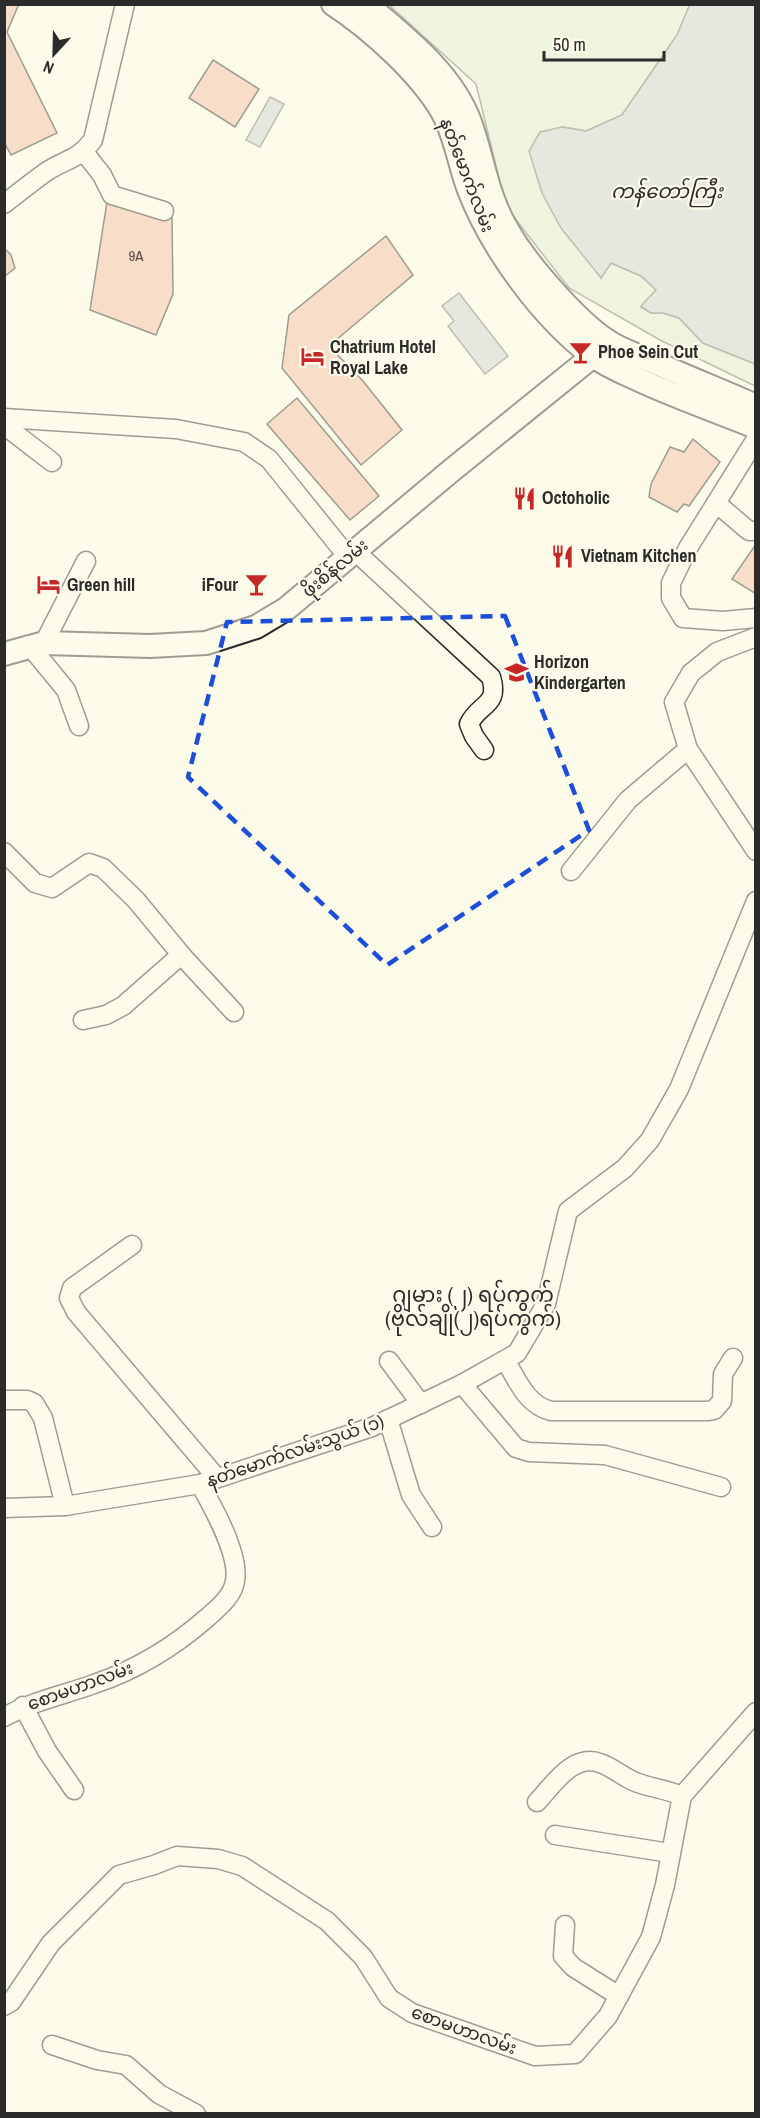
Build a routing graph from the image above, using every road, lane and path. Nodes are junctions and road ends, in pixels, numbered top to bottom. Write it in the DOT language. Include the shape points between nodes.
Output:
graph roads {
  1 [pos="125,4"];
  2 [pos="333,4"];
  3 [pos="366,4"];
  4 [pos="84,152"];
  5 [pos="4,204"];
  6 [pos="164,211"];
  7 [pos="517,261"];
  8 [pos="600,348"];
  9 [pos="756,406"];
  10 [pos="4,418"];
  11 [pos="4,425"];
  12 [pos="756,427"];
  13 [pos="756,439"];
  14 [pos="52,462"];
  15 [pos="716,504"];
  16 [pos="756,531"];
  17 [pos="352,554"];
  18 [pos="86,561"];
  19 [pos="756,618"];
  20 [pos="756,637"];
  21 [pos="37,644"];
  22 [pos="4,654"];
  23 [pos="79,726"];
  24 [pos="688,749"];
  25 [pos="484,750"];
  26 [pos="756,851"];
  27 [pos="4,852"];
  28 [pos="571,871"];
  29 [pos="756,901"];
  30 [pos="181,955"];
  31 [pos="234,1011"];
  32 [pos="83,1020"];
  33 [pos="132,1245"];
  34 [pos="733,1358"];
  35 [pos="505,1360"];
  36 [pos="389,1361"];
  37 [pos="462,1384"];
  38 [pos="4,1400"];
  39 [pos="421,1404"];
  40 [pos="388,1419"];
  41 [pos="208,1481"];
  42 [pos="721,1487"];
  43 [pos="65,1506"];
  44 [pos="4,1508"];
  45 [pos="432,1527"];
  46 [pos="23,1706"];
  47 [pos="756,1712"];
  48 [pos="4,1717"];
  49 [pos="74,1790"];
  50 [pos="682,1796"];
  51 [pos="537,1802"];
  52 [pos="555,1835"];
  53 [pos="670,1853"];
  54 [pos="565,1924"];
  55 [pos="619,1996"];
  56 [pos="4,2006"];
  57 [pos="52,2045"];
  58 [pos="196,2114"];
  1 -- 4 [label="street" via="93,140"];
  2 -- 7 [label="main road, နတ်မောက်လမ်း" via="370,31 427,90 451,129 468,188 492,240"];
  3 -- 7 [label="main road, နတ်မောက်လမ်း" via="423,54 459,101 470,121 497,211"];
  4 -- 5 [label="street" via="48,170"];
  4 -- 6 [label="street" via="112,195"];
  7 -- 8 [label="main road, နတ်မောက်လမ်း" via="562,328"];
  8 -- 9 [label="main road, နတ်မောက်လမ်း" via="615,346"];
  8 -- 12 [label="main road, နတ်မောက်လမ်း" via="611,367"];
  8 -- 17 [label="main road, ဖိုးစိန်လမ်း"];
  10 -- 17 [label="street" via="176,429 244,442 269,459"];
  11 -- 14 [label="street"];
  13 -- 15 [label="street"];
  15 -- 16 [label="street" via="749,531"];
  15 -- 19 [label="street" via="671,583 671,598 683,618"];
  17 -- 21 [label="main road, ဖိုးစိန်လမ်း" via="286,609 256,627 218,641 150,646"];
  17 -- 25 [label="street" via="491,677 491,700 469,724"];
  18 -- 21 [label="street"];
  20 -- 24 [label="street" via="717,652 691,673 674,702"];
  21 -- 22 [label="main road, ဖိုးစိန်လမ်း"];
  21 -- 23 [label="street" via="66,690"];
  24 -- 26 [label="street"];
  24 -- 28 [label="street" via="628,800"];
  27 -- 30 [label="street" via="35,883 52,888 89,863 102,868 136,900"];
  29 -- 35 [label="street, နတ်မောက်လမ်းသွယ် (၁)" via="679,1089 650,1140 625,1168 568,1211 546,1304 517,1353"];
  30 -- 31 [label="street"];
  30 -- 32 [label="street" via="123,1006"];
  33 -- 41 [label="street, စောမဟာလမ်း" via="72,1288 69,1298"];
  34 -- 35 [label="street" via="723,1374 723,1401 707,1411 550,1411 532,1403"];
  35 -- 37 [label="street, နတ်မောက်လမ်းသွယ် (၁)"];
  36 -- 39 [label="street"];
  37 -- 39 [label="street, နတ်မောက်လမ်းသွယ် (၁)"];
  37 -- 42 [label="street" via="516,1448 605,1455"];
  38 -- 43 [label="street" via="27,1400 38,1409"];
  39 -- 40 [label="street, နတ်မောက်လမ်းသွယ် (၁)"];
  40 -- 41 [label="street, နတ်မောက်လမ်းသွယ် (၁)"];
  40 -- 45 [label="street" via="411,1495"];
  41 -- 43 [label="street, နတ်မောက်လမ်းသွယ် (၁)"];
  41 -- 46 [label="street, စောမဟာလမ်း" via="235,1562 235,1583 224,1603 156,1656 97,1683"];
  43 -- 44 [label="street, နတ်မောက်လမ်းသွယ် (၁)"];
  46 -- 48 [label="street, စောမဟာလမ်း"];
  46 -- 49 [label="street" via="46,1751"];
  47 -- 50 [label="street, စောမဟာလမ်း"];
  50 -- 51 [label="street" via="635,1782 601,1763 587,1760 574,1764"];
  50 -- 53 [label="street, စောမဟာလမ်း"];
  52 -- 53 [label="street"];
  53 -- 55 [label="street, စောမဟာလမ်း" via="651,1937"];
  54 -- 55 [label="street" via="563,1956 573,1967"];
  55 -- 56 [label="street, စောမဟာလမ်း" via="608,2016 575,2054 535,2056 412,2013 389,1998 363,1957 327,1921 242,1866 218,1859 177,1856 119,1875 51,1943 11,2002"];
  57 -- 58 [label="street" via="126,2066 159,2094"];
}
